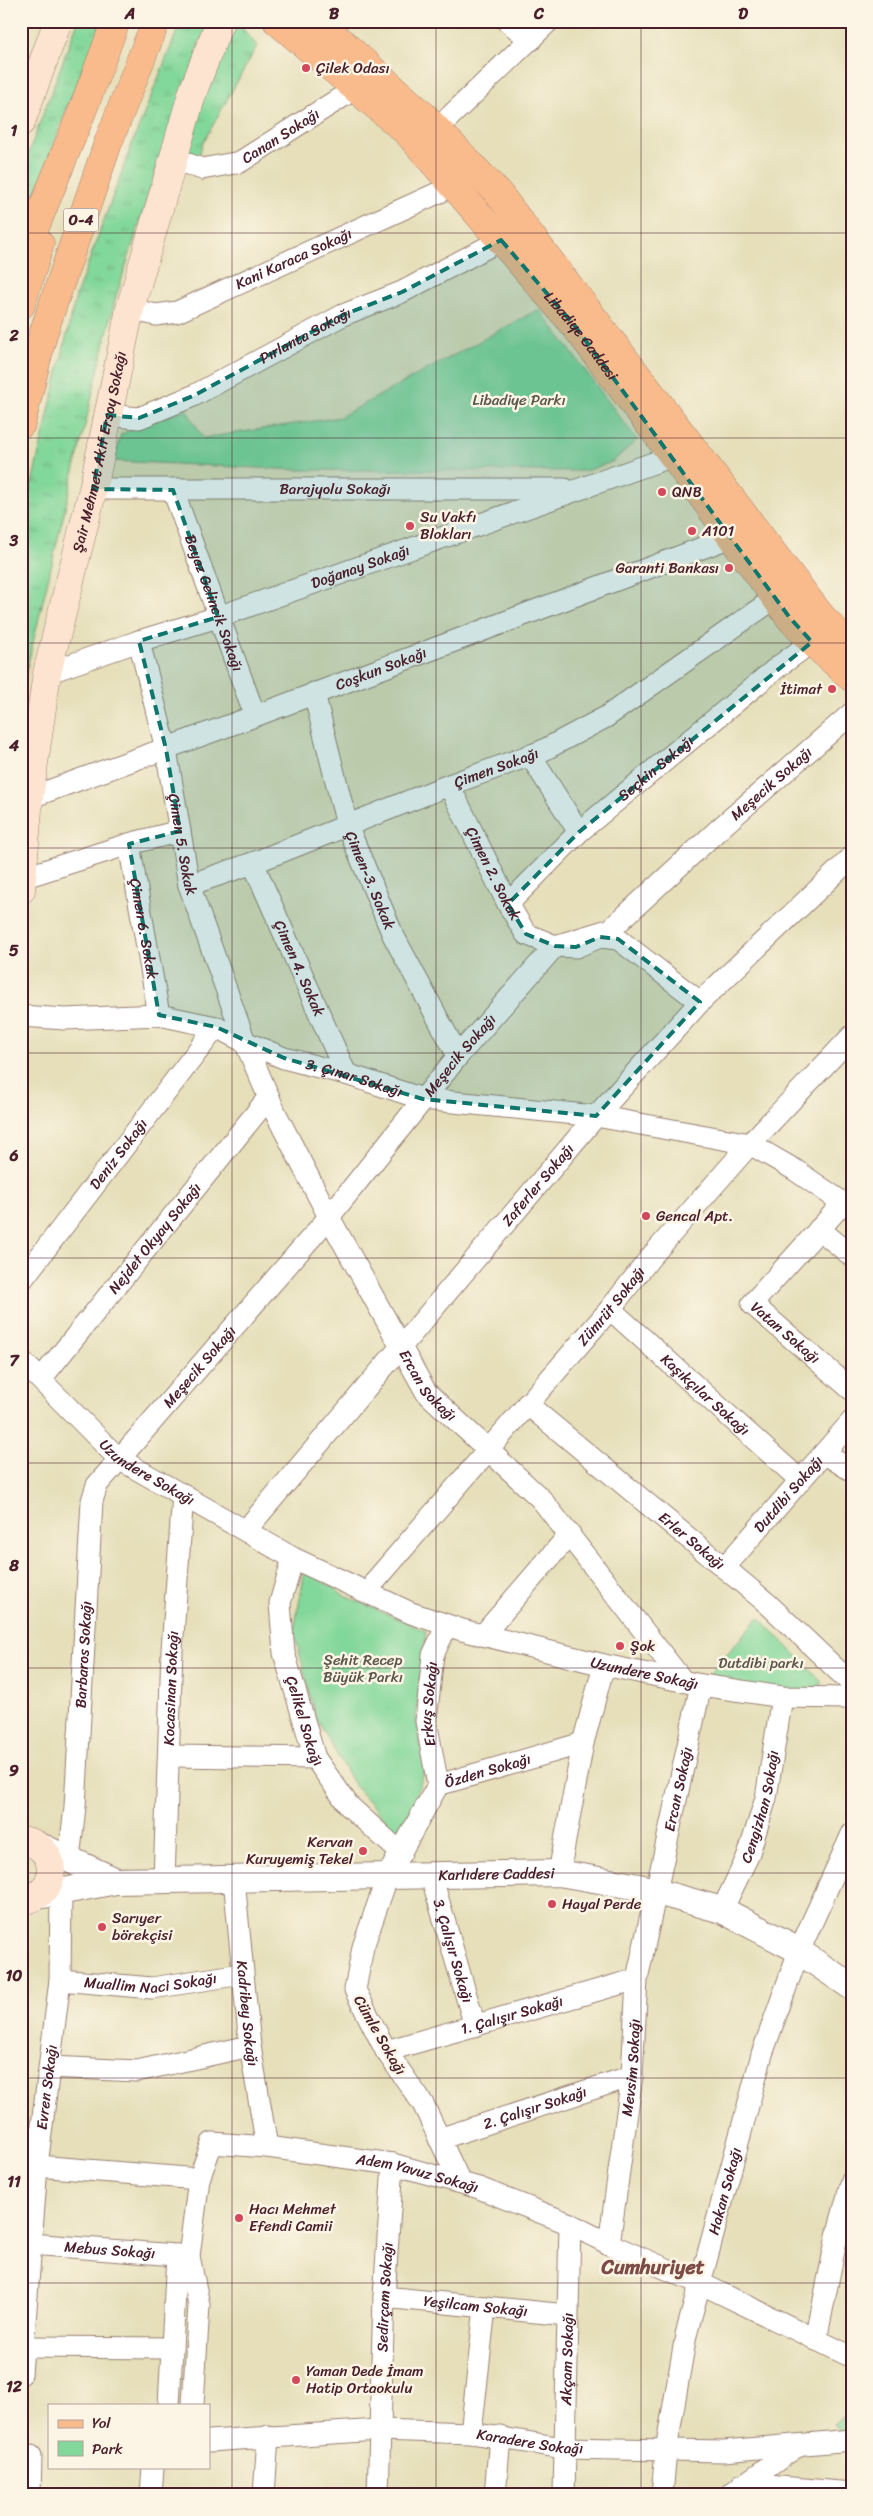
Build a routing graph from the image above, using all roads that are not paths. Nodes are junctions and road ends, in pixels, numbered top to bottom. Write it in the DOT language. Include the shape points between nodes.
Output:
graph roads {
  1 [pos="58,21"];
  2 [pos="116,21"];
  3 [pos="156,21"];
  4 [pos="220,21"];
  5 [pos="277,21"];
  6 [pos="507,21"];
  7 [pos="549,21"];
  8 [pos="320,23"];
  9 [pos="530,40"];
  10 [pos="356,88"];
  11 [pos="83,109"];
  12 [pos="21,122"];
  13 [pos="437,129"];
  14 [pos="175,153"];
  15 [pos="453,186"];
  16 [pos="501,240"];
  17 [pos="21,262"];
  18 [pos="21,305"];
  19 [pos="130,309"];
  20 [pos="106,415"];
  21 [pos="21,424"];
  22 [pos="673,456"];
  23 [pos="93,489"];
  24 [pos="579,489"];
  25 [pos="173,490"];
  26 [pos="731,537"];
  27 [pos="775,598"];
  28 [pos="218,617"];
  29 [pos="139,640"];
  30 [pos="812,642"];
  31 [pos="852,648"];
  32 [pos="46,673"];
  33 [pos="852,678"];
  34 [pos="314,693"];
  35 [pos="852,713"];
  36 [pos="255,716"];
  37 [pos="166,749"];
  38 [pos="530,755"];
  39 [pos="448,785"];
  40 [pos="29,798"];
  41 [pos="347,826"];
  42 [pos="180,831"];
  43 [pos="579,832"];
  44 [pos="130,844"];
  45 [pos="852,857"];
  46 [pos="253,863"];
  47 [pos="22,878"];
  48 [pos="189,885"];
  49 [pos="21,890"];
  50 [pos="508,904"];
  51 [pos="555,946"];
  52 [pos="700,1002"];
  53 [pos="159,1015"];
  54 [pos="21,1016"];
  55 [pos="216,1028"];
  56 [pos="852,1036"];
  57 [pos="244,1042"];
  58 [pos="458,1056"];
  59 [pos="346,1074"];
  60 [pos="269,1097"];
  61 [pos="424,1098"];
  62 [pos="596,1116"];
  63 [pos="750,1144"];
  64 [pos="847,1205"];
  65 [pos="329,1217"];
  66 [pos="819,1229"];
  67 [pos="852,1256"];
  68 [pos="21,1281"];
  69 [pos="610,1309"];
  70 [pos="402,1348"];
  71 [pos="21,1360"];
  72 [pos="41,1379"];
  73 [pos="852,1390"];
  74 [pos="527,1404"];
  75 [pos="852,1421"];
  76 [pos="487,1450"];
  77 [pos="824,1453"];
  78 [pos="119,1459"];
  79 [pos="852,1471"];
  80 [pos="800,1480"];
  81 [pos="183,1494"];
  82 [pos="246,1530"];
  83 [pos="570,1534"];
  84 [pos="293,1558"];
  85 [pos="724,1568"];
  86 [pos="376,1580"];
  87 [pos="447,1625"];
  88 [pos="483,1635"];
  89 [pos="604,1665"];
  90 [pos="691,1683"];
  91 [pos="850,1694"];
  92 [pos="782,1697"];
  93 [pos="583,1743"];
  94 [pos="170,1756"];
  95 [pos="315,1758"];
  96 [pos="438,1785"];
  97 [pos="852,1834"];
  98 [pos="28,1839"];
  99 [pos="401,1853"];
  100 [pos="69,1859"];
  101 [pos="559,1872"];
  102 [pos="388,1875"];
  103 [pos="431,1875"];
  104 [pos="234,1879"];
  105 [pos="164,1880"];
  106 [pos="116,1881"];
  107 [pos="657,1893"];
  108 [pos="34,1900"];
  109 [pos="722,1910"];
  110 [pos="800,1952"];
  111 [pos="242,1974"];
  112 [pos="637,1979"];
  113 [pos="60,1980"];
  114 [pos="852,1987"];
  115 [pos="475,2026"];
  116 [pos="250,2046"];
  117 [pos="386,2051"];
  118 [pos="50,2067"];
  119 [pos="632,2076"];
  120 [pos="439,2139"];
  121 [pos="267,2147"];
  122 [pos="393,2164"];
  123 [pos="37,2166"];
  124 [pos="199,2178"];
  125 [pos="852,2180"];
  126 [pos="460,2182"];
  127 [pos="570,2224"];
  128 [pos="30,2244"];
  129 [pos="609,2244"];
  130 [pos="183,2255"];
  131 [pos="700,2284"];
  132 [pos="384,2297"];
  133 [pos="485,2307"];
  134 [pos="567,2315"];
  135 [pos="816,2340"];
  136 [pos="24,2347"];
  137 [pos="172,2348"];
  138 [pos="852,2357"];
  139 [pos="21,2374"];
  140 [pos="169,2404"];
  141 [pos="193,2404"];
  142 [pos="379,2430"];
  143 [pos="471,2433"];
  144 [pos="268,2436"];
  145 [pos="500,2436"];
  146 [pos="852,2440"];
  147 [pos="210,2441"];
  148 [pos="796,2446"];
  149 [pos="563,2448"];
  150 [pos="666,2450"];
  151 [pos="34,2455"];
  152 [pos="153,2468"];
  153 [pos="736,2490"];
  154 [pos="852,2493"];
  155 [pos="30,2495"];
  156 [pos="151,2495"];
  157 [pos="264,2495"];
  158 [pos="378,2495"];
  159 [pos="495,2495"];
  160 [pos="564,2495"];
  161 [pos="662,2495"];
  1 -- 12 [label="main road"];
  2 -- 11 [label="main road, O-4"];
  3 -- 21 [label="main road, O-4" via="108,143 43,334"];
  4 -- 14 [label="main road, Şair Mehmet Akif Ersoy Sokağı" via="192,94"];
  5 -- 10 [label="main road, Libadiye Caddesi"];
  6 -- 9 [label="street"];
  7 -- 9 [label="street"];
  8 -- 13 [label="main road, Libadiye Caddesi"];
  9 -- 13 [label="street"];
  10 -- 14 [label="street, Canan Sokağı" via="240,162 202,169 185,163"];
  10 -- 15 [label="main road, Libadiye Caddesi" via="408,132"];
  11 -- 17 [label="main road"];
  11 -- 18 [label="main road, O-4"];
  13 -- 31 [label="main road, Libadiye Caddesi" via="498,193 821,616"];
  14 -- 19 [label="main road, Şair Mehmet Akif Ersoy Sokağı"];
  15 -- 16 [label="main road, Libadiye Caddesi"];
  15 -- 19 [label="street, Kani Karaca Sokağı" via="177,312 156,315"];
  16 -- 20 [label="street, Pırlanta Sokağı" via="402,292 343,315 192,396 139,418"];
  16 -- 22 [label="main road, Libadiye Caddesi" via="575,326"];
  19 -- 20 [label="main road, Şair Mehmet Akif Ersoy Sokağı"];
  20 -- 23 [label="main road, Şair Mehmet Akif Ersoy Sokağı"];
  22 -- 24 [label="street, Doğanay Sokağı"];
  22 -- 26 [label="main road, Libadiye Caddesi"];
  23 -- 25 [label="street, Barajyolu Sokağı"];
  23 -- 32 [label="main road, Şair Mehmet Akif Ersoy Sokağı"];
  24 -- 25 [label="street, Barajyolu Sokağı"];
  24 -- 28 [label="street, Doğanay Sokağı"];
  25 -- 28 [label="street, Beyaz Gelincik Sokağı"];
  26 -- 27 [label="main road, Libadiye Caddesi"];
  26 -- 34 [label="street, Coşkun Sokağı"];
  27 -- 30 [label="main road, Libadiye Caddesi"];
  27 -- 38 [label="street, Çimen Sokağı" via="606,718"];
  28 -- 29 [label="street, Doğanay Sokağı"];
  28 -- 36 [label="street, Beyaz Gelincik Sokağı"];
  29 -- 32 [label="street, Doğanay Sokağı"];
  29 -- 37 [label="street, Çimen 5. Sokak"];
  30 -- 33 [label="main road, Libadiye Caddesi"];
  30 -- 43 [label="street, Seçkin Sokağı"];
  32 -- 40 [label="main road, Şair Mehmet Akif Ersoy Sokağı"];
  34 -- 36 [label="street, Coşkun Sokağı"];
  34 -- 41 [label="street, Çimen-3. Sokak"];
  35 -- 51 [label="street, Meşecik Sokağı" via="611,929"];
  36 -- 37 [label="street, Coşkun Sokağı"];
  37 -- 40 [label="street, Coşkun Sokağı"];
  37 -- 42 [label="street, Çimen 5. Sokak"];
  38 -- 39 [label="street, Çimen Sokağı"];
  38 -- 43 [label="street"];
  39 -- 41 [label="street, Çimen Sokağı"];
  39 -- 50 [label="street, Çimen 2. Sokak"];
  40 -- 47 [label="main road, Şair Mehmet Akif Ersoy Sokağı"];
  41 -- 46 [label="street, Çimen Sokağı"];
  41 -- 58 [label="street, Çimen-3. Sokak" via="393,935"];
  42 -- 44 [label="street"];
  42 -- 48 [label="street, Çimen 5. Sokak"];
  43 -- 50 [label="street, Seçkin Sokağı"];
  44 -- 47 [label="street"];
  44 -- 53 [label="street, Çimen 6. Sokak"];
  45 -- 52 [label="street, Zaferler Sokağı"];
  46 -- 48 [label="street, Çimen Sokağı"];
  46 -- 59 [label="street, Çimen 4. Sokak"];
  47 -- 49 [label="main road, Şair Mehmet Akif Ersoy Sokağı"];
  48 -- 57 [label="street, Çimen 5. Sokak"];
  50 -- 51 [label="street, Çimen 2. Sokak" via="526,934"];
  51 -- 52 [label="street" via="576,947 600,937 618,939"];
  51 -- 58 [label="street, Meşecik Sokağı"];
  52 -- 62 [label="street, Zaferler Sokağı"];
  53 -- 54 [label="street, 3. Çınar Sokağı" via="66,1019"];
  53 -- 55 [label="street, 3. Çınar Sokağı"];
  55 -- 57 [label="street, 3. Çınar Sokağı"];
  55 -- 68 [label="street, Deniz Sokağı"];
  56 -- 63 [label="street, Zümrüt Sokağı"];
  57 -- 59 [label="street, 3. Çınar Sokağı" via="284,1058"];
  57 -- 60 [label="street, Ercan Sokağı"];
  58 -- 61 [label="street, Meşecik Sokağı"];
  59 -- 61 [label="street, 3. Çınar Sokağı"];
  60 -- 65 [label="street, Ercan Sokağı"];
  60 -- 72 [label="street, Nejdet Okyay Sokağı"];
  61 -- 62 [label="street, 3. Çınar Sokağı"];
  61 -- 65 [label="street, Meşecik Sokağı"];
  62 -- 63 [label="street, 3. Çınar Sokağı"];
  62 -- 70 [label="street, Zaferler Sokağı"];
  63 -- 64 [label="street, 3. Çınar Sokağı"];
  63 -- 69 [label="street, Zümrüt Sokağı"];
  64 -- 66 [label="street, Vatan Sokağı"];
  65 -- 70 [label="street, Ercan Sokağı"];
  65 -- 78 [label="street, Meşecik Sokağı"];
  66 -- 67 [label="street"];
  66 -- 73 [label="street, Vatan Sokağı" via="752,1304"];
  69 -- 74 [label="street, Zümrüt Sokağı"];
  69 -- 80 [label="street, Kaşıkçılar Sokağı"];
  70 -- 76 [label="street, Ercan Sokağı" via="426,1392"];
  70 -- 82 [label="street, Zaferler Sokağı"];
  71 -- 72 [label="street, Uzundere Sokağı"];
  72 -- 78 [label="street, Uzundere Sokağı"];
  74 -- 76 [label="street, Zümrüt Sokağı"];
  74 -- 85 [label="street, Erler Sokağı"];
  75 -- 77 [label="street, Dutdibi Sokağı"];
  76 -- 83 [label="street, Ercan Sokağı" via="541,1499"];
  76 -- 86 [label="street, Zümrüt Sokağı"];
  77 -- 79 [label="street"];
  77 -- 80 [label="street, Dutdibi Sokağı"];
  78 -- 81 [label="street, Uzundere Sokağı"];
  78 -- 100 [label="street, Barbaros Sokağı" via="96,1485 92,1501 75,1807"];
  80 -- 85 [label="street, Dutdibi Sokağı"];
  81 -- 82 [label="street, Uzundere Sokağı"];
  81 -- 94 [label="street, Kocasinan Sokağı" via="172,1650"];
  82 -- 84 [label="street, Uzundere Sokağı"];
  83 -- 88 [label="street"];
  83 -- 90 [label="street, Ercan Sokağı"];
  84 -- 86 [label="street, Uzundere Sokağı"];
  84 -- 87 [label="street, Uzundere Sokağı" via="412,1613"];
  84 -- 95 [label="street, Çelikel Sokağı" via="280,1603 284,1653"];
  85 -- 91 [label="street, Erler Sokağı" via="768,1604"];
  86 -- 87 [label="street, Uzundere Sokağı"];
  87 -- 88 [label="street, Uzundere Sokağı"];
  87 -- 96 [label="street, Erkuş Sokağı" via="433,1655 426,1721"];
  88 -- 89 [label="street, Uzundere Sokağı"];
  89 -- 90 [label="street, Uzundere Sokağı"];
  89 -- 93 [label="street"];
  90 -- 92 [label="street, Uzundere Sokağı"];
  90 -- 107 [label="street, Ercan Sokağı"];
  91 -- 92 [label="street, Uzundere Sokağı"];
  92 -- 109 [label="street, Cengizhan Sokağı" via="766,1798 748,1856"];
  93 -- 96 [label="street, Özden Sokağı"];
  93 -- 101 [label="street"];
  94 -- 95 [label="street"];
  94 -- 105 [label="street, Kocasinan Sokağı"];
  95 -- 99 [label="street, Çelikel Sokağı" via="349,1806"];
  96 -- 99 [label="street, Özden Sokağı"];
  97 -- 110 [label="street, Hakan Sokağı"];
  98 -- 100 [label="street, Karlıdere Caddesi"];
  98 -- 108 [label="main road" via="50,1862 52,1871 50,1881"];
  99 -- 102 [label="street, Cümle Sokağı"];
  100 -- 106 [label="street, Karlıdere Caddesi"];
  101 -- 103 [label="street, Karlıdere Caddesi"];
  101 -- 107 [label="street, Karlıdere Caddesi"];
  102 -- 103 [label="street, Karlıdere Caddesi"];
  102 -- 104 [label="street, Karlıdere Caddesi"];
  102 -- 117 [label="street, Cümle Sokağı" via="363,1947 355,1990"];
  103 -- 115 [label="street, 3. Çalışır Sokağı"];
  104 -- 105 [label="street, Karlıdere Caddesi"];
  104 -- 111 [label="street, Kadribey Sokağı"];
  105 -- 106 [label="street, Karlıdere Caddesi"];
  106 -- 108 [label="street, Karlıdere Caddesi"];
  107 -- 109 [label="street, Karlıdere Caddesi"];
  107 -- 112 [label="street, Mevsim Sokağı"];
  108 -- 113 [label="street, Evren Sokağı"];
  109 -- 110 [label="street, Karlıdere Caddesi"];
  110 -- 114 [label="street, Karlıdere Caddesi"];
  110 -- 131 [label="street, Hakan Sokağı" via="762,2054"];
  111 -- 113 [label="street, Muallim Naci Sokağı" via="152,1988"];
  111 -- 116 [label="street, Kadribey Sokağı"];
  112 -- 115 [label="street, 1. Çalışır Sokağı"];
  112 -- 119 [label="street, Mevsim Sokağı"];
  113 -- 118 [label="street, Evren Sokağı"];
  115 -- 117 [label="street, 1. Çalışır Sokağı"];
  116 -- 118 [label="street" via="137,2072"];
  116 -- 121 [label="street, Kadribey Sokağı"];
  117 -- 120 [label="street, Cümle Sokağı" via="423,2104"];
  118 -- 123 [label="street, Evren Sokağı"];
  119 -- 120 [label="street, 2. Çalışır Sokağı"];
  119 -- 129 [label="street, Mevsim Sokağı"];
  120 -- 126 [label="street, Cümle Sokağı"];
  121 -- 122 [label="street, Adem Yavuz Sokağı"];
  121 -- 124 [label="street, Adem Yavuz Sokağı" via="212,2143"];
  122 -- 126 [label="street, Adem Yavuz Sokağı"];
  122 -- 132 [label="street, Sedirçam Sokağı"];
  123 -- 124 [label="street"];
  123 -- 128 [label="street, Evren Sokağı"];
  124 -- 130 [label="street, Adem Yavuz Sokağı"];
  125 -- 135 [label="street"];
  126 -- 127 [label="street, Adem Yavuz Sokağı"];
  127 -- 129 [label="street, Adem Yavuz Sokağı"];
  127 -- 134 [label="street, Akçam Sokağı"];
  128 -- 130 [label="street, Mebus Sokağı"];
  128 -- 136 [label="street, Evren Sokağı"];
  129 -- 131 [label="street, Adem Yavuz Sokağı"];
  130 -- 137 [label="street, Adem Yavuz Sokağı"];
  130 -- 141 [label="street, Adem Yavuz Sokağı" via="199,2305"];
  131 -- 135 [label="street, Adem Yavuz Sokağı"];
  131 -- 150 [label="street, Hakan Sokağı" via="686,2335"];
  132 -- 133 [label="street, Yeşilcam Sokağı"];
  132 -- 142 [label="street, Sedirçam Sokağı"];
  133 -- 134 [label="street, Yeşilcam Sokağı"];
  133 -- 143 [label="street"];
  134 -- 149 [label="street, Akçam Sokağı"];
  135 -- 138 [label="street, Adem Yavuz Sokağı"];
  136 -- 137 [label="street"];
  136 -- 139 [label="street, Evren Sokağı"];
  137 -- 140 [label="street, Adem Yavuz Sokağı"];
  142 -- 143 [label="street, Karadere Sokağı"];
  142 -- 144 [label="street, Karadere Sokağı"];
  142 -- 158 [label="street, Sedirçam Sokağı"];
  143 -- 145 [label="street, Karadere Sokağı"];
  144 -- 147 [label="street, Karadere Sokağı"];
  144 -- 157 [label="street"];
  145 -- 149 [label="street, Karadere Sokağı"];
  145 -- 159 [label="street"];
  146 -- 148 [label="street, Karadere Sokağı"];
  148 -- 150 [label="street, Karadere Sokağı" via="724,2451"];
  148 -- 153 [label="street"];
  149 -- 150 [label="street, Karadere Sokağı"];
  149 -- 160 [label="street, Akçam Sokağı"];
  150 -- 161 [label="street, Hakan Sokağı"];
  151 -- 155 [label="street"];
  152 -- 156 [label="street"];
  153 -- 154 [label="street"];
}
